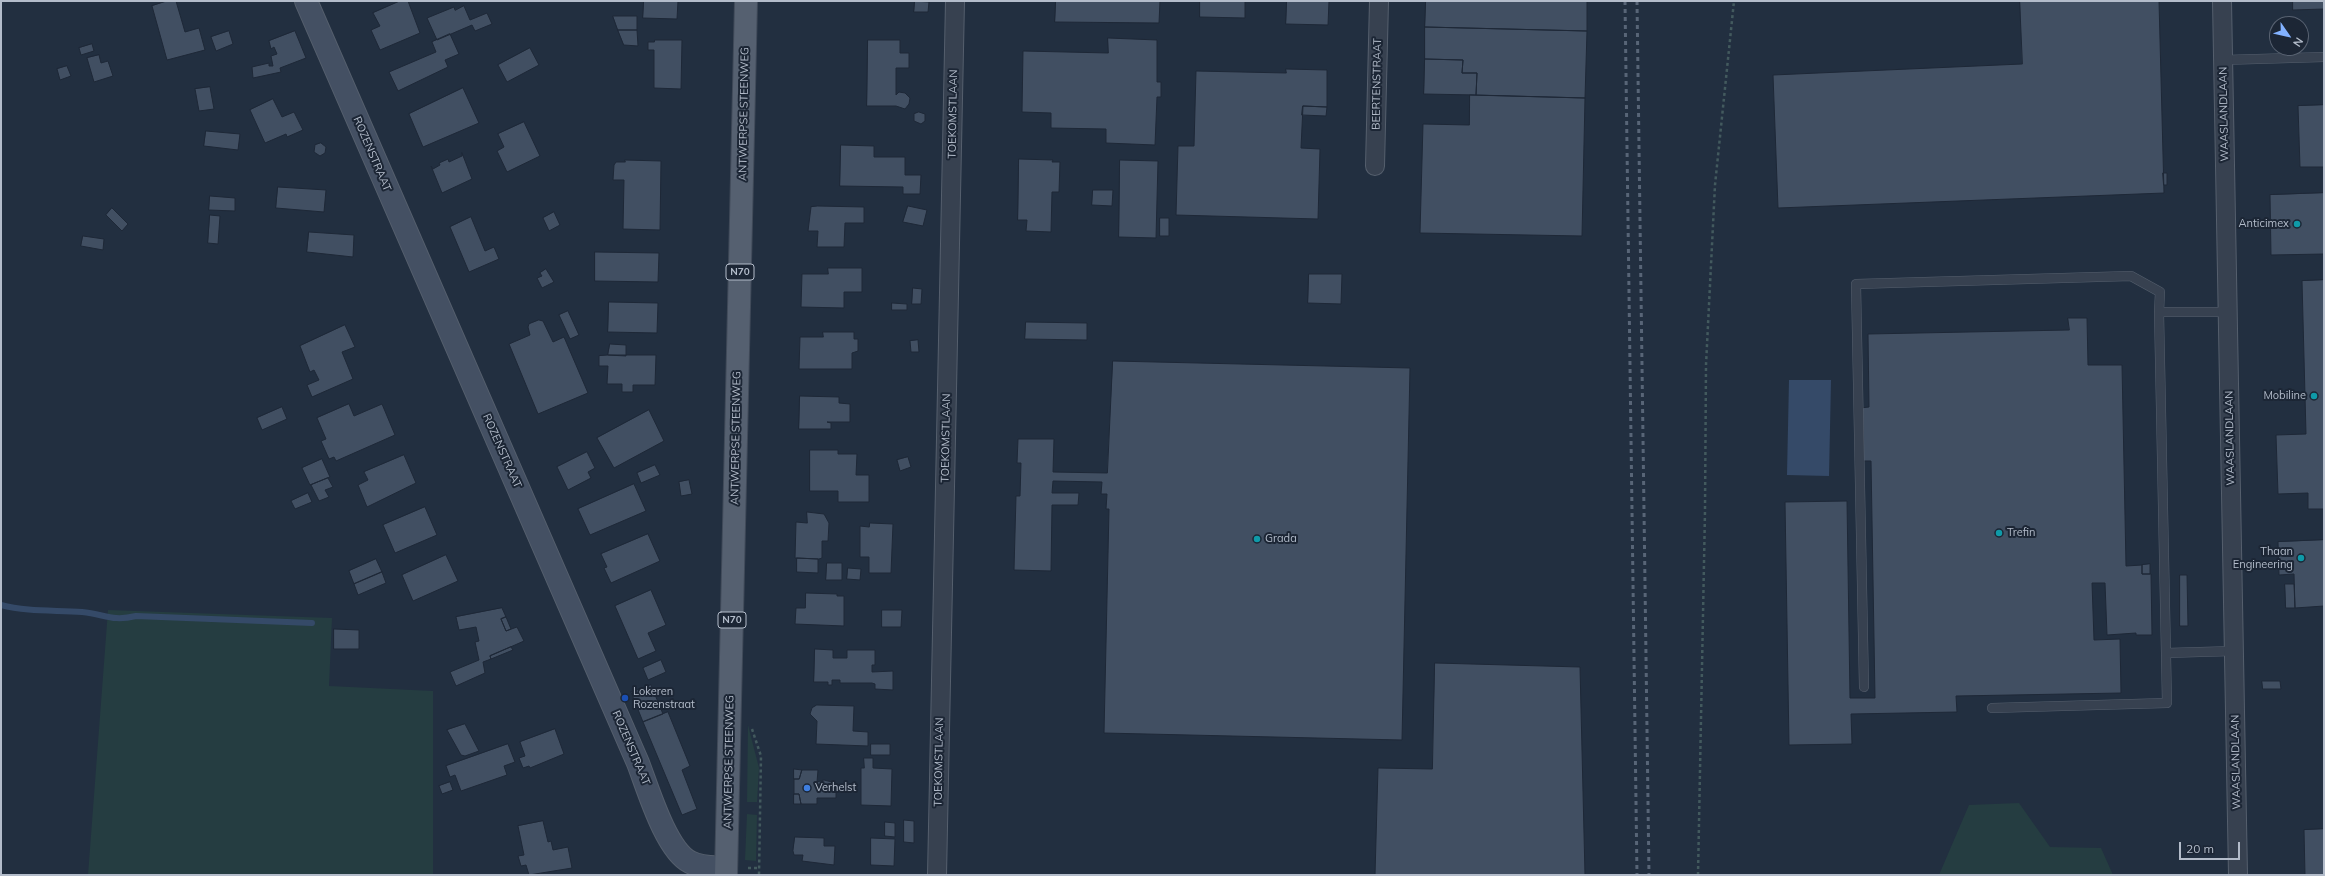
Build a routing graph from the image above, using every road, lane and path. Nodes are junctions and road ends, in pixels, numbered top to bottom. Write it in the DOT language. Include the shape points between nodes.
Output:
graph roads {
  1 [pos="306,1"];
  2 [pos="746,1"];
  3 [pos="955,1"];
  4 [pos="1379,1"];
  5 [pos="1734,1"];
  6 [pos="2222,1"];
  7 [pos="2324,57"];
  8 [pos="2223,60"];
  9 [pos="1375,166"];
  10 [pos="2159,312"];
  11 [pos="2228,312"];
  12 [pos="2234,651"];
  13 [pos="2166,653"];
  14 [pos="1864,687"];
  15 [pos="1992,708"];
  16 [pos="761,756"];
  17 [pos="726,871"];
  18 [pos="759,875"];
  19 [pos="937,875"];
  20 [pos="1698,875"];
  21 [pos="2238,875"];
  1 -- 17 [label="street, ROZENSTRAAT" via="638,763 670,843 690,862"];
  2 -- 17 [label="main road, ANTWERPSE STEENWEG / N70"];
  3 -- 19 [label="street, TOEKOMSTLAAN"];
  4 -- 9 [label="street, BEERTENSTRAAT"];
  5 -- 20 [label="path" via="1715,185 1706,365"];
  6 -- 8 [label="street, WAASLANDLAAN"];
  7 -- 8 [label="lane"];
  8 -- 11 [label="street, WAASLANDLAAN"];
  10 -- 11 [label="lane"];
  10 -- 13 [label="lane"];
  10 -- 14 [label="lane" via="2160,292 2131,276 1856,284"];
  11 -- 12 [label="street, WAASLANDLAAN"];
  12 -- 13 [label="lane"];
  12 -- 21 [label="street, WAASLANDLAAN"];
  13 -- 15 [label="lane" via="2167,703"];
  16 -- 18 [label="path"];
}
